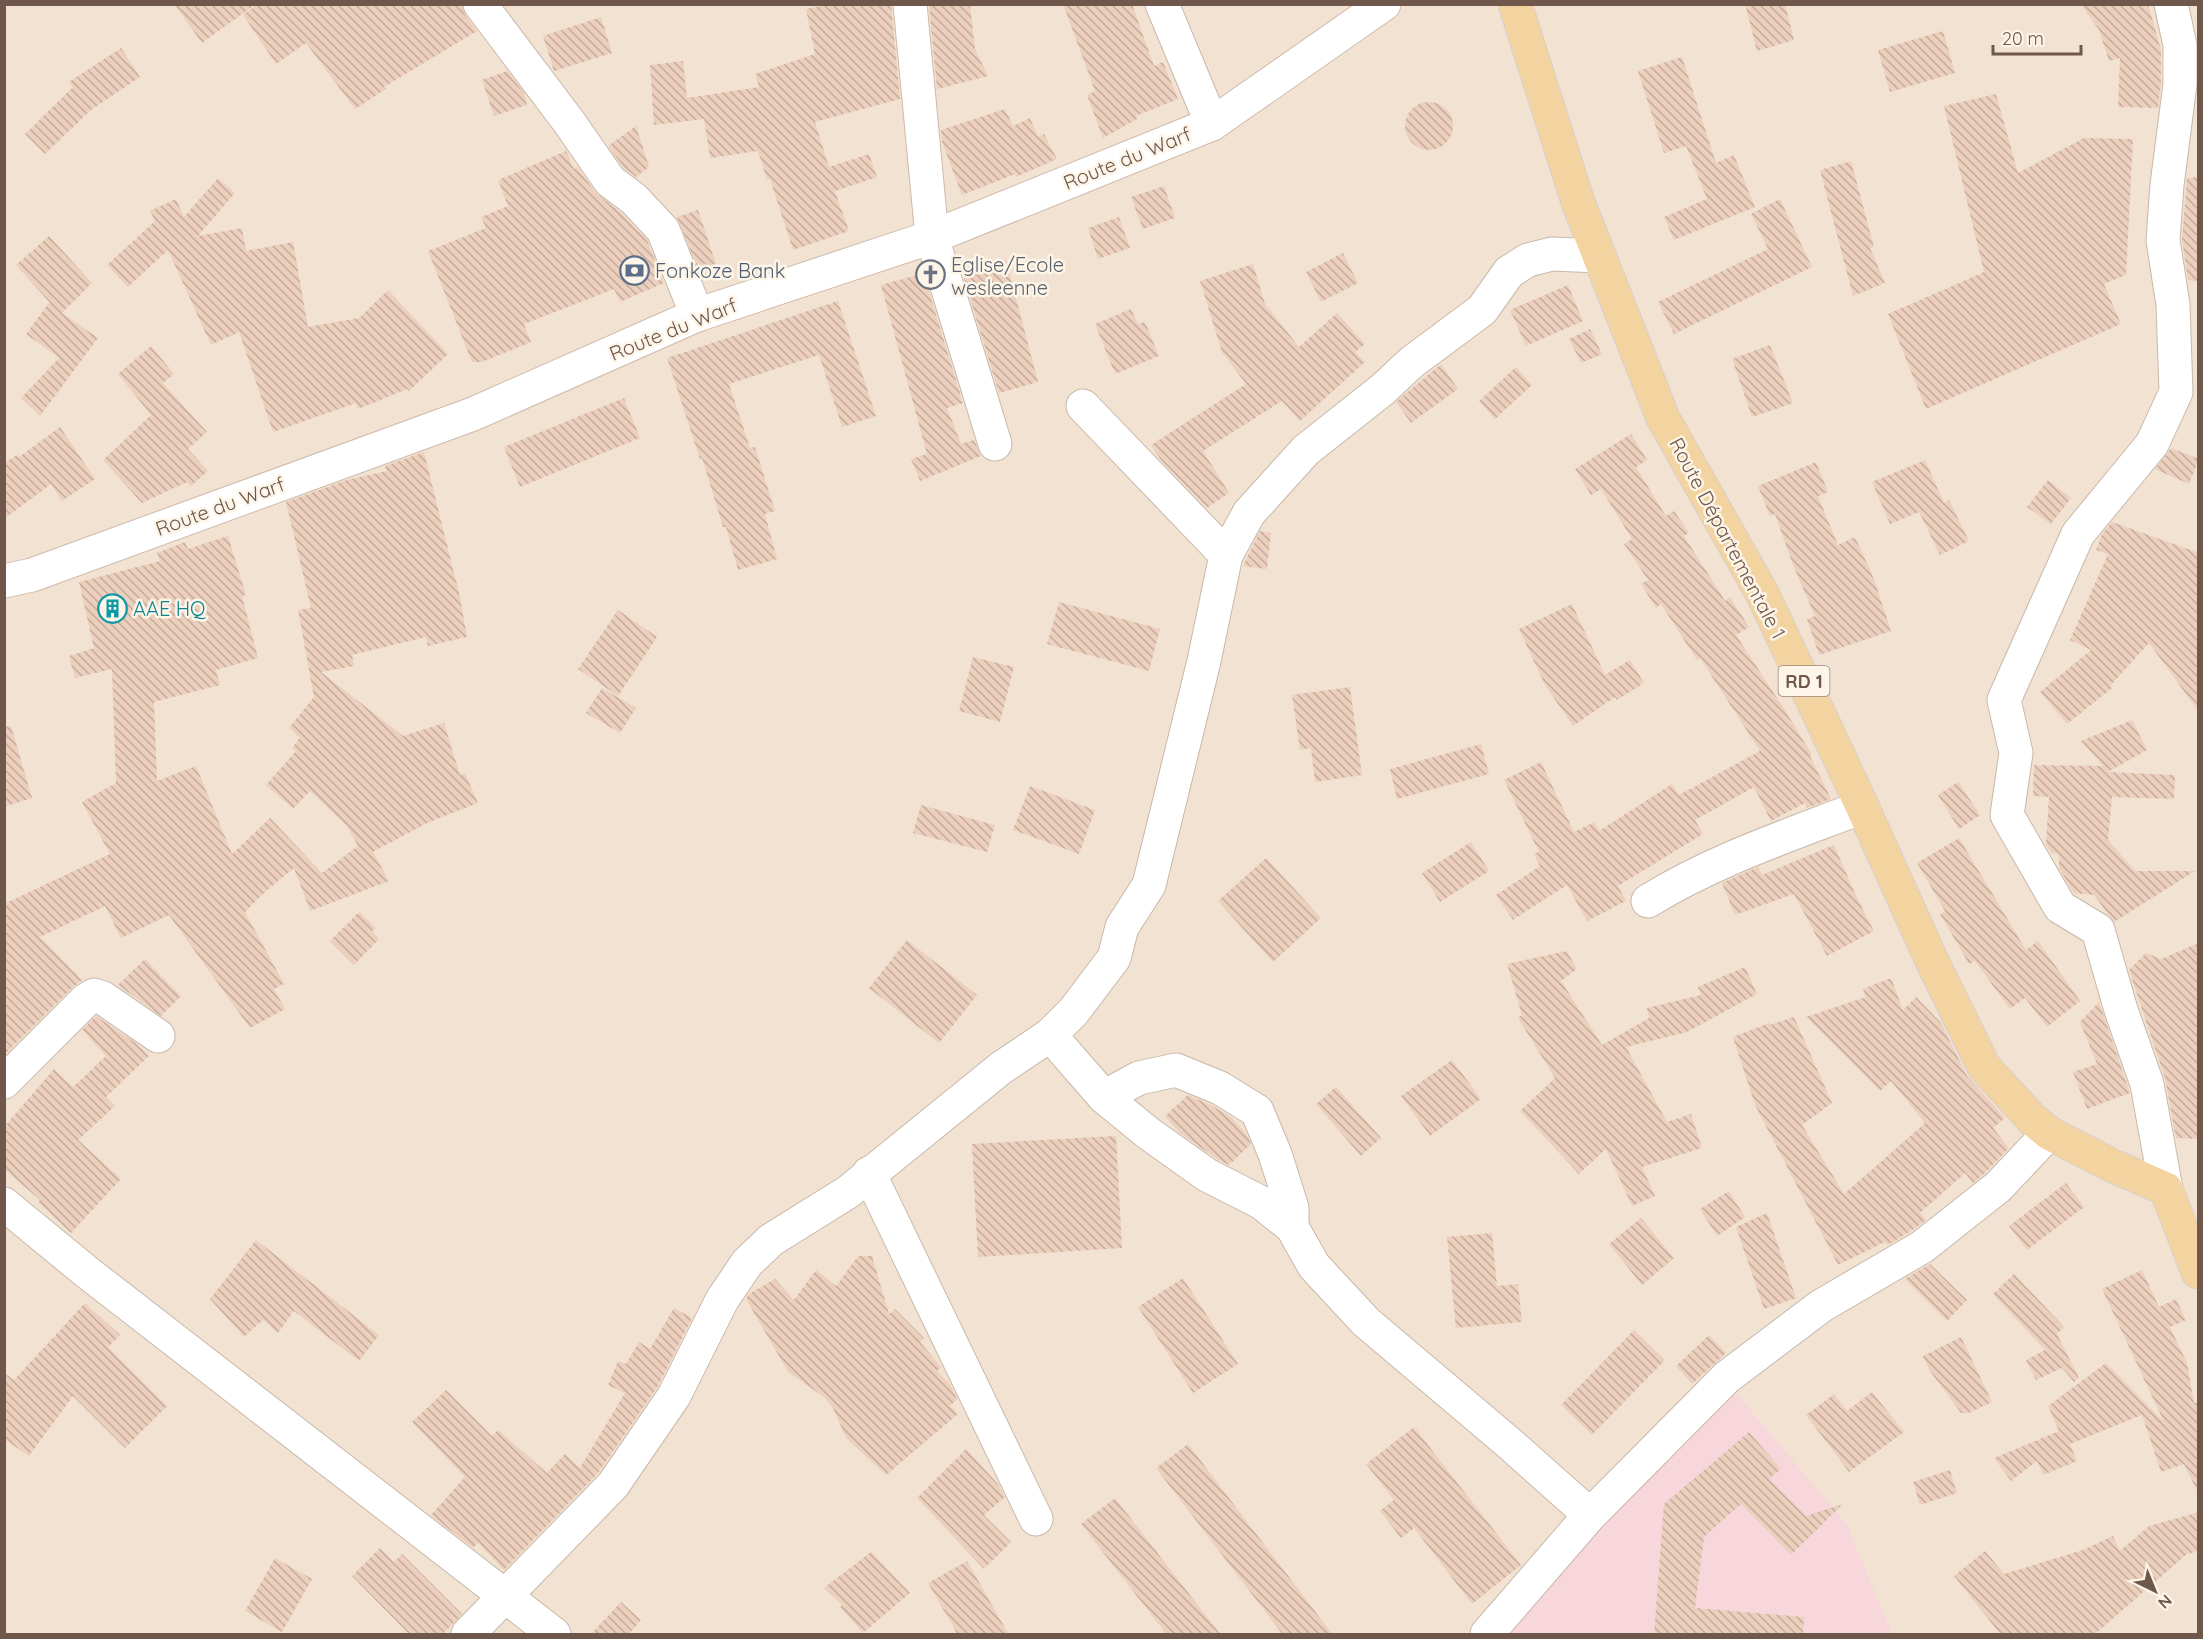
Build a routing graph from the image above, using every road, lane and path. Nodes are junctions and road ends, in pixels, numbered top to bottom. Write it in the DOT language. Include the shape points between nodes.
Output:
graph roads {
  1 [pos="480,4"];
  2 [pos="910,4"];
  3 [pos="1162,4"];
  4 [pos="1384,4"];
  5 [pos="1515,4"];
  6 [pos="2171,4"];
  7 [pos="1212,124"];
  8 [pos="932,237"];
  9 [pos="1599,256"];
  10 [pos="2186,305"];
  11 [pos="697,315"];
  12 [pos="1083,406"];
  13 [pos="995,444"];
  14 [pos="1226,555"];
  15 [pos="4,581"];
  16 [pos="1862,807"];
  17 [pos="1648,901"];
  18 [pos="1050,1035"];
  19 [pos="158,1036"];
  20 [pos="4,1082"];
  21 [pos="1104,1097"];
  22 [pos="2049,1133"];
  23 [pos="869,1173"];
  24 [pos="2166,1189"];
  25 [pos="4,1204"];
  26 [pos="1292,1227"];
  27 [pos="2199,1272"];
  28 [pos="1590,1515"];
  29 [pos="1036,1519"];
  30 [pos="505,1599"];
  31 [pos="468,1635"];
  32 [pos="554,1635"];
  33 [pos="1487,1635"];
  1 -- 11 [label="street" via="610,181 634,199 663,230"];
  2 -- 8 [label="street"];
  3 -- 7 [label="street"];
  4 -- 7 [label="street, Route du Warf"];
  5 -- 9 [label="main road, Route Départementale 1 / RD 1"];
  6 -- 10 [label="street" via="2180,45 2180,84 2163,240"];
  7 -- 8 [label="street, Route du Warf"];
  8 -- 11 [label="street, Route du Warf"];
  8 -- 13 [label="street"];
  9 -- 14 [label="street" via="1552,254 1528,260 1509,272 1482,310 1306,450 1249,513"];
  9 -- 16 [label="main road, Route Départementale 1 / RD 1" via="1663,418 1763,595"];
  10 -- 24 [label="street" via="2176,392 2152,444 2078,534 2004,700 2016,753 2007,815 2060,907 2098,930 2147,1084"];
  11 -- 15 [label="street, Route du Warf" via="473,414 32,575"];
  12 -- 14 [label="street"];
  14 -- 18 [label="street" via="1149,885 1122,927 1114,958 1074,1011"];
  16 -- 17 [label="street" via="1751,850 1673,885"];
  16 -- 22 [label="main road, Route Départementale 1 / RD 1" via="1984,1067"];
  18 -- 21 [label="street"];
  18 -- 23 [label="street" via="1000,1068"];
  19 -- 20 [label="street" via="94,995"];
  21 -- 26 [label="street" via="1207,1175 1262,1203"];
  21 -- 26 [label="street" via="1139,1078 1176,1070 1220,1088 1257,1112 1292,1208"];
  22 -- 24 [label="main road, Route Départementale 1 / RD 1"];
  22 -- 28 [label="street" via="1998,1187 1922,1247 1821,1306 1727,1377"];
  23 -- 29 [label="street"];
  23 -- 30 [label="street" via="848,1192 771,1240 747,1263 722,1300 674,1396 612,1485"];
  24 -- 27 [label="main road"];
  25 -- 30 [label="street"];
  26 -- 28 [label="street" via="1314,1266 1366,1322"];
  28 -- 33 [label="street"];
  30 -- 31 [label="street"];
  30 -- 32 [label="street"];
}
